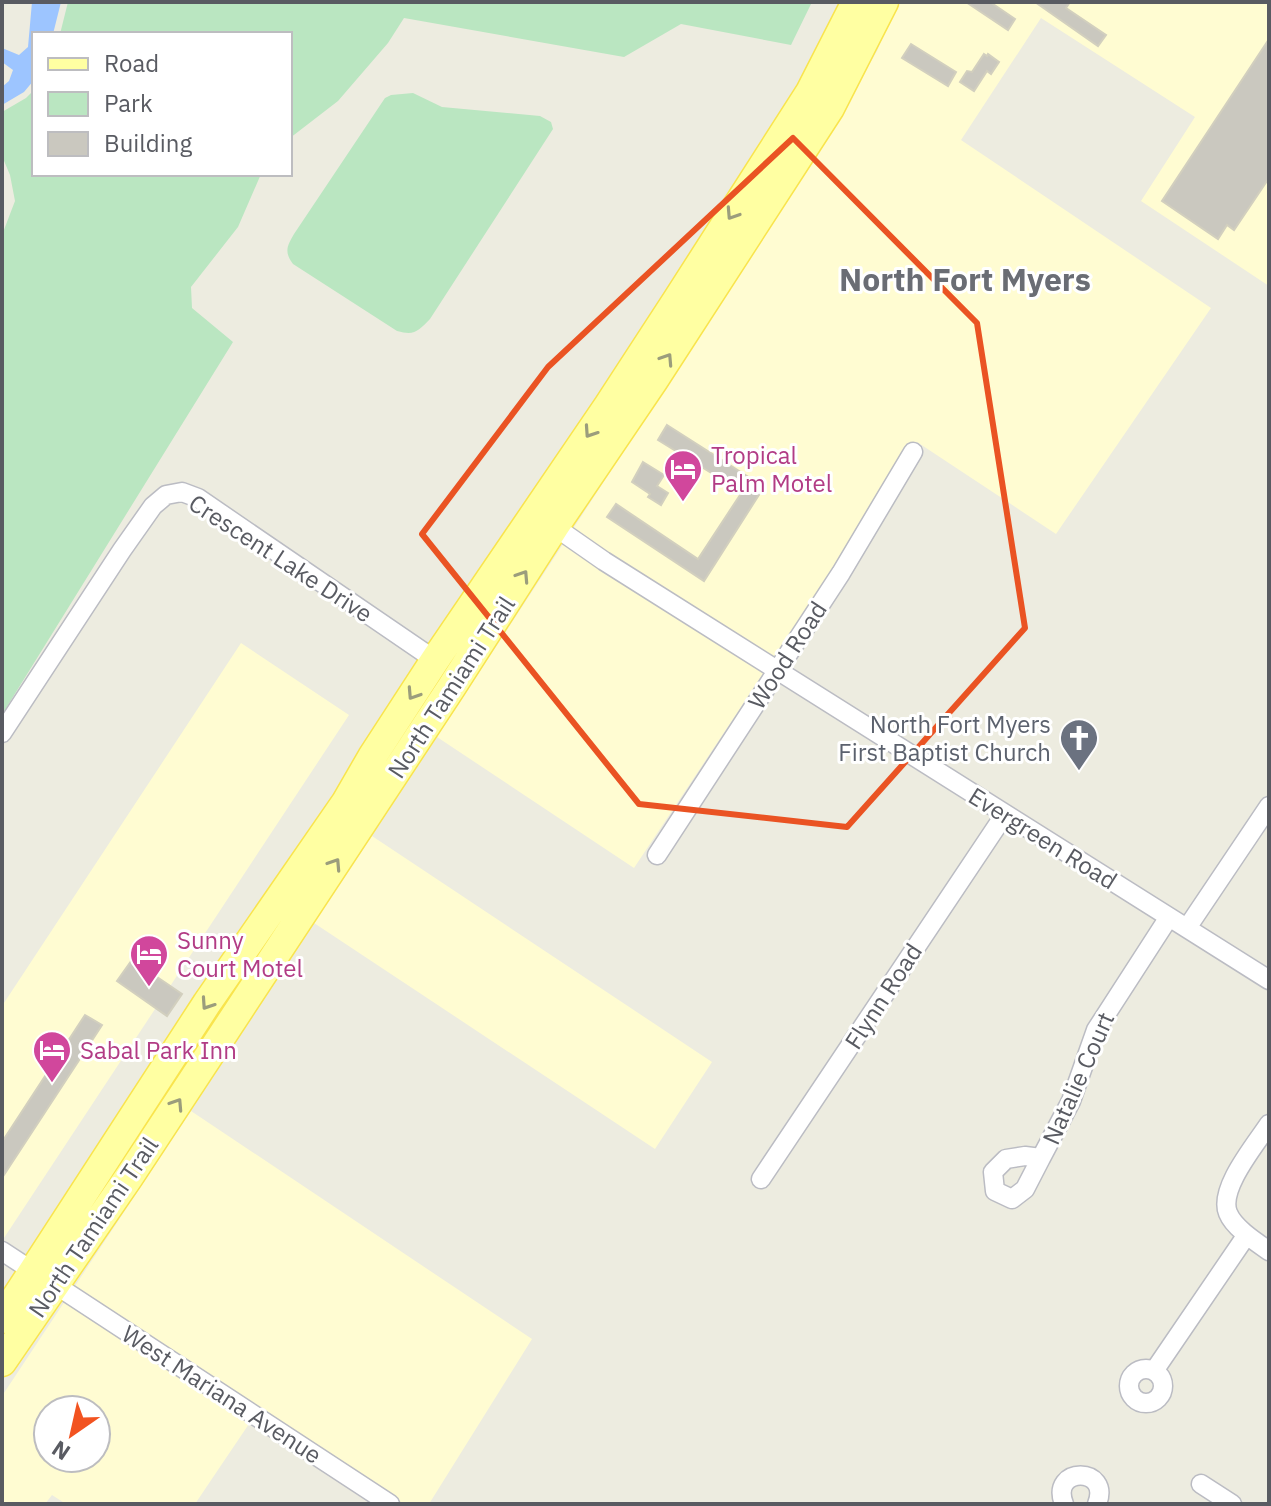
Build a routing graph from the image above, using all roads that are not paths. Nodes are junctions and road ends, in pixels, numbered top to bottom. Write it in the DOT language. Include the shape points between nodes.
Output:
graph roads {
  1 [pos="856,2"];
  2 [pos="884,2"];
  3 [pos="782,160"];
  4 [pos="913,452"];
  5 [pos="545,520"];
  6 [pos="435,660"];
  7 [pos="778,670"];
  8 [pos="2,733"];
  9 [pos="1269,806"];
  10 [pos="1005,814"];
  11 [pos="657,855"];
  12 [pos="306,857"];
  13 [pos="1169,917"];
  14 [pos="262,924"];
  15 [pos="1187,928"];
  16 [pos="291,930"];
  17 [pos="1269,980"];
  18 [pos="246,999"];
  19 [pos="1269,1124"];
  20 [pos="1041,1158"];
  21 [pos="761,1179"];
  22 [pos="1246,1236"];
  23 [pos="2,1251"];
  24 [pos="1269,1251"];
  25 [pos="44,1278"];
  26 [pos="2,1319"];
  27 [pos="3,1361"];
  28 [pos="1154,1371"];
  29 [pos="1201,1484"];
  30 [pos="390,1504"];
  31 [pos="1064,1504"];
  32 [pos="1097,1504"];
  33 [pos="1232,1504"];
  1 -- 3 [label="main road" via="810,92 791,153"];
  2 -- 3 [label="main road, North Tamiami Trail" via="830,108"];
  3 -- 5 [label="main road, North Tamiami Trail, one-way" via="616,393"];
  5 -- 3 [label="main road, North Tamiami Trail, one-way" via="654,380 755,224"];
  4 -- 7 [label="street, Wood Road"];
  5 -- 6 [label="main road, North Tamiami Trail"];
  5 -- 7 [label="street, Evergreen Road"];
  16 -- 5 [label="main road, North Tamiami Trail, one-way" via="459,675"];
  6 -- 8 [label="street, Crescent Lake Drive" via="198,498 174,493 145,517"];
  6 -- 12 [label="main road, North Tamiami Trail, one-way"];
  7 -- 10 [label="street, Evergreen Road"];
  7 -- 11 [label="street, Wood Road"];
  9 -- 15 [label="street"];
  10 -- 13 [label="street, Evergreen Road"];
  10 -- 21 [label="street, Flynn Road"];
  12 -- 14 [label="main road, North Tamiami Trail"];
  12 -- 16 [label="main road" via="305,873 289,907"];
  13 -- 15 [label="street, Evergreen Road"];
  13 -- 20 [label="street, Natalie Court" via="1096,1030 1071,1101"];
  14 -- 18 [label="main road" via="263,947 247,977"];
  14 -- 25 [label="main road, North Tamiami Trail, one-way" via="72,1212 71,1226"];
  15 -- 17 [label="street, Evergreen Road"];
  16 -- 18 [label="main road, North Tamiami Trail"];
  25 -- 18 [label="main road, North Tamiami Trail, one-way" via="110,1205"];
  19 -- 22 [label="street" via="1226,1197 1228,1213"];
  22 -- 24 [label="street"];
  22 -- 28 [label="street"];
  23 -- 25 [label="street, West Mariana Avenue"];
  25 -- 26 [label="main road, North Tamiami Trail"];
  25 -- 27 [label="main road, North Tamiami Trail"];
  25 -- 30 [label="street, West Mariana Avenue"];
  29 -- 33 [label="street"];
  31 -- 32 [label="street" via="1065,1482 1079,1475 1095,1482"];
}
